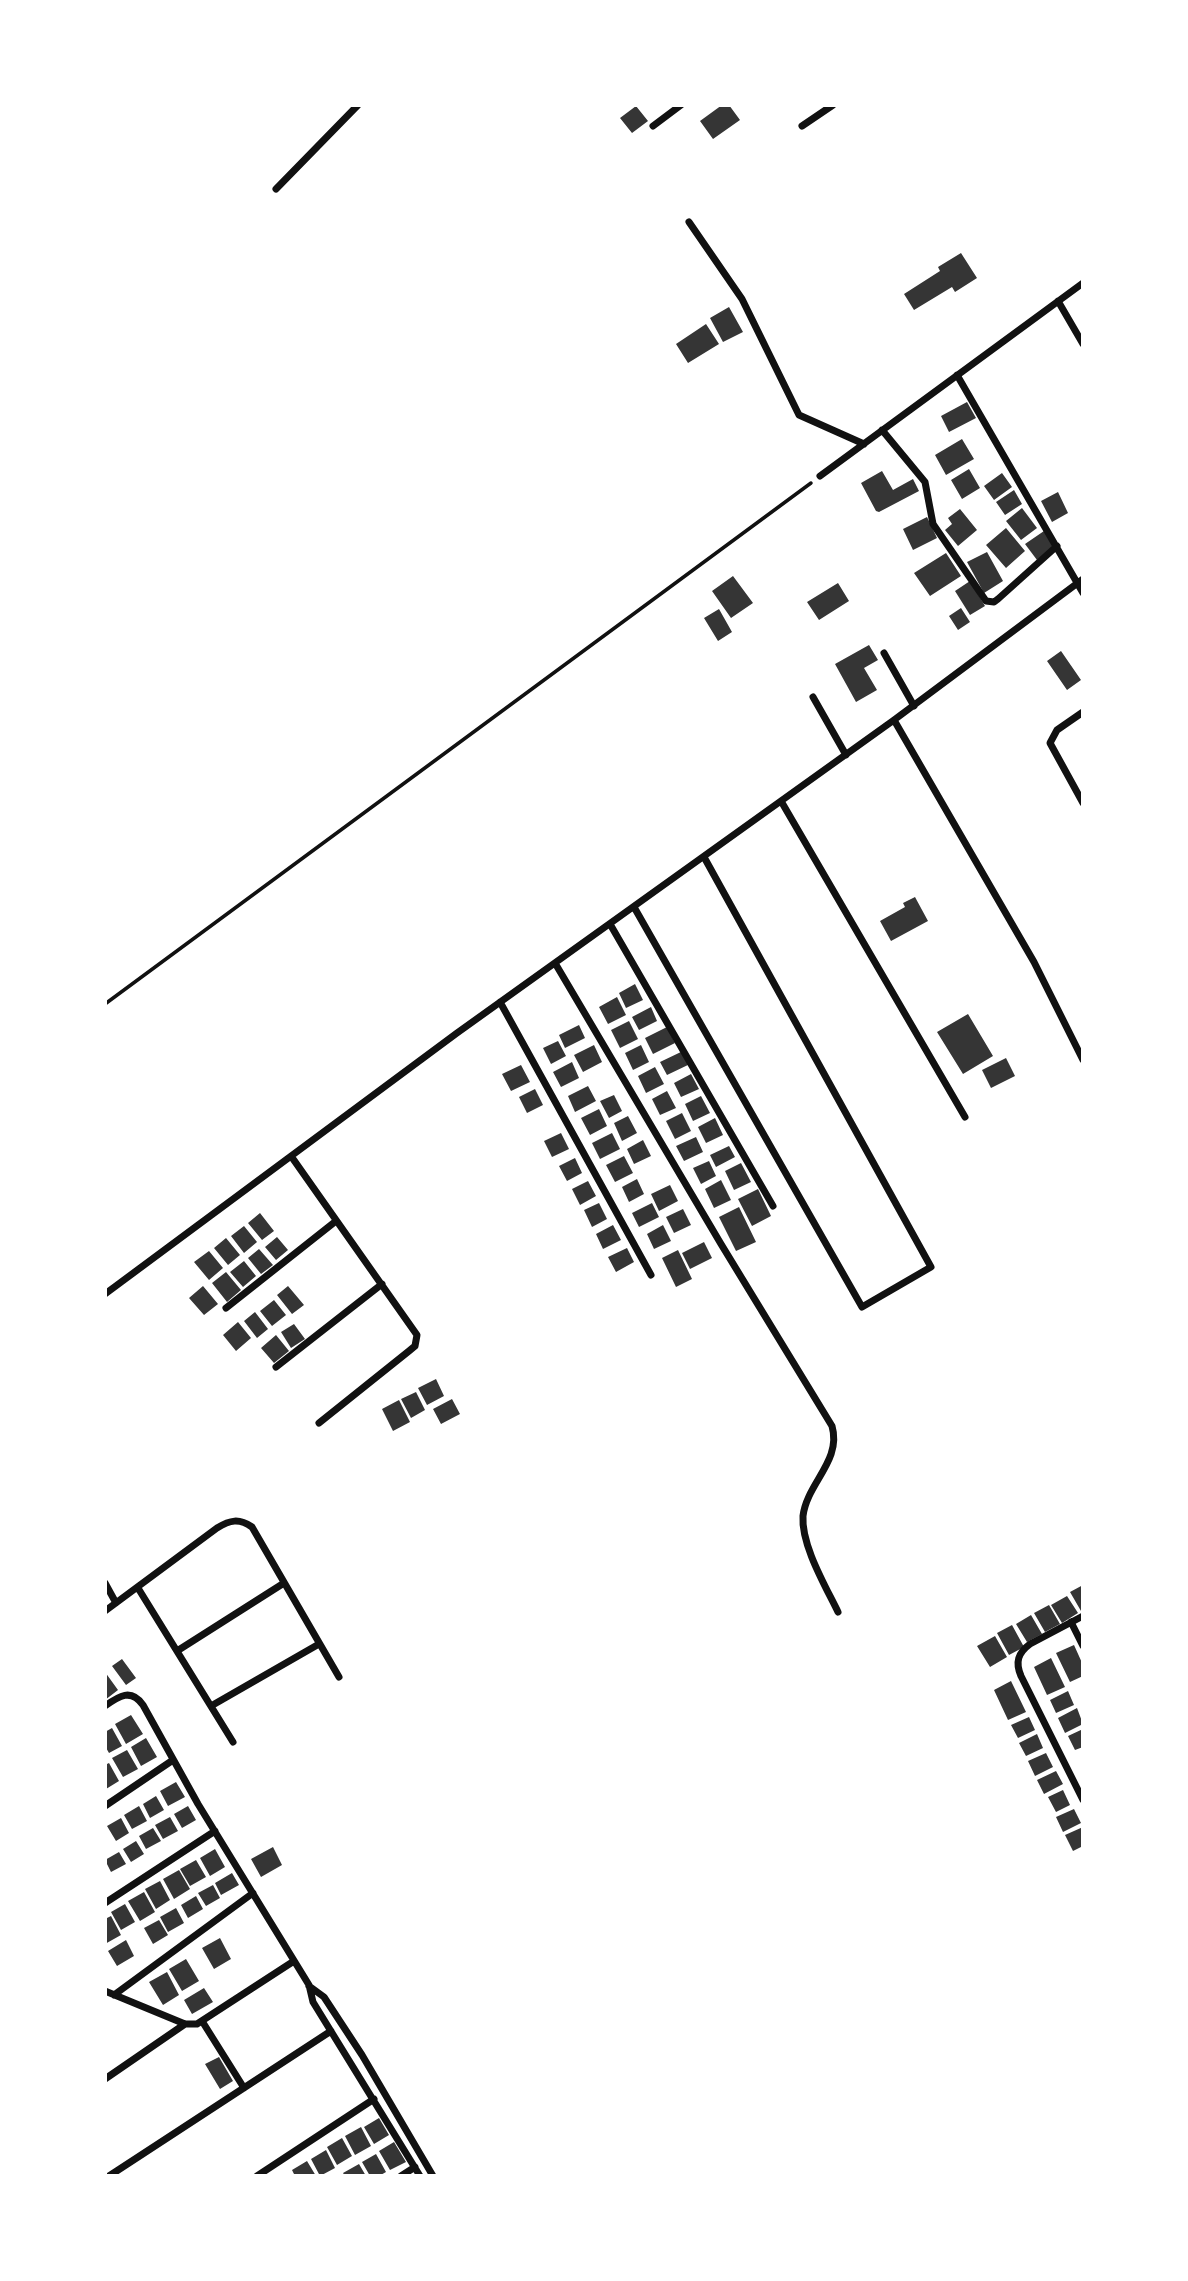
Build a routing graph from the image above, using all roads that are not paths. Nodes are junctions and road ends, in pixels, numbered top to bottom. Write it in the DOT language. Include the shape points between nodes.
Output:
graph roads {
  1 [pos="358,105"];
  2 [pos="681,105"];
  3 [pos="833,105"];
  4 [pos="802,126"];
  5 [pos="653,127"];
  6 [pos="276,189"];
  7 [pos="689,222"];
  8 [pos="1083,283"];
  9 [pos="1058,301"];
  10 [pos="1083,344"];
  11 [pos="957,375"];
  12 [pos="882,430"];
  13 [pos="864,444"];
  14 [pos="820,476"];
  15 [pos="1057,546"];
  16 [pos="1080,581"];
  17 [pos="1083,593"];
  18 [pos="884,653"];
  19 [pos="813,697"];
  20 [pos="914,706"];
  21 [pos="1083,712"];
  22 [pos="894,720"];
  23 [pos="846,755"];
  24 [pos="781,801"];
  25 [pos="1083,803"];
  26 [pos="704,857"];
  27 [pos="634,907"];
  28 [pos="610,925"];
  29 [pos="555,963"];
  30 [pos="500,1002"];
  31 [pos="1083,1060"];
  32 [pos="965,1117"];
  33 [pos="291,1156"];
  34 [pos="773,1206"];
  35 [pos="337,1221"];
  36 [pos="651,1275"];
  37 [pos="382,1284"];
  38 [pos="105,1294"];
  39 [pos="226,1308"];
  40 [pos="276,1367"];
  41 [pos="319,1423"];
  42 [pos="105,1583"];
  43 [pos="284,1583"];
  44 [pos="138,1588"];
  45 [pos="116,1603"];
  46 [pos="105,1611"];
  47 [pos="838,1612"];
  48 [pos="1083,1616"];
  49 [pos="1071,1622"];
  50 [pos="320,1644"];
  51 [pos="1083,1646"];
  52 [pos="177,1651"];
  53 [pos="339,1677"];
  54 [pos="105,1706"];
  55 [pos="211,1706"];
  56 [pos="233,1742"];
  57 [pos="173,1760"];
  58 [pos="1083,1800"];
  59 [pos="105,1806"];
  60 [pos="215,1831"];
  61 [pos="253,1894"];
  62 [pos="105,1903"];
  63 [pos="294,1961"];
  64 [pos="309,1985"];
  65 [pos="105,1991"];
  66 [pos="114,1995"];
  67 [pos="202,2021"];
  68 [pos="185,2024"];
  69 [pos="331,2031"];
  70 [pos="105,2079"];
  71 [pos="244,2088"];
  72 [pos="374,2099"];
  73 [pos="415,2167"];
  74 [pos="109,2176"];
  75 [pos="257,2176"];
  76 [pos="401,2176"];
  77 [pos="420,2176"];
  78 [pos="433,2176"];
  1 -- 6 [label="street"];
  2 -- 5 [label="street"];
  3 -- 4 [label="street"];
  7 -- 13 [label="street" via="742,299 799,415"];
  8 -- 9 [label="street"];
  9 -- 10 [label="street"];
  9 -- 11 [label="street"];
  11 -- 12 [label="street"];
  11 -- 15 [label="street"];
  12 -- 13 [label="street"];
  12 -- 15 [label="street" via="925,482 933,524 986,601 998,599"];
  13 -- 14 [label="street"];
  15 -- 16 [label="street"];
  16 -- 17 [label="street"];
  16 -- 20 [label="street"];
  18 -- 20 [label="street"];
  19 -- 23 [label="street"];
  20 -- 22 [label="street"];
  21 -- 25 [label="street" via="1057,730 1050,743"];
  22 -- 23 [label="street"];
  22 -- 31 [label="street" via="1034,962"];
  23 -- 24 [label="street"];
  24 -- 26 [label="street"];
  24 -- 32 [label="street"];
  26 -- 27 [label="street"];
  26 -- 27 [label="street" via="931,1267 862,1307"];
  27 -- 28 [label="street"];
  28 -- 29 [label="street"];
  28 -- 34 [label="street"];
  29 -- 30 [label="street"];
  29 -- 47 [label="street" via="832,1426 834,1446 805,1506 803,1529"];
  30 -- 33 [label="street"];
  30 -- 36 [label="street"];
  33 -- 35 [label="street"];
  33 -- 38 [label="street"];
  35 -- 37 [label="street"];
  35 -- 39 [label="street"];
  37 -- 40 [label="street"];
  37 -- 41 [label="street" via="417,1335 415,1346"];
  42 -- 45 [label="street"];
  43 -- 44 [label="street" via="252,1527 236,1520 216,1528"];
  43 -- 50 [label="street"];
  43 -- 52 [label="street"];
  44 -- 45 [label="street"];
  44 -- 52 [label="street"];
  45 -- 46 [label="street"];
  48 -- 49 [label="street"];
  49 -- 51 [label="street"];
  49 -- 58 [label="street" via="1023,1649 1018,1669"];
  50 -- 53 [label="street"];
  50 -- 55 [label="street"];
  52 -- 55 [label="street"];
  54 -- 57 [label="street" via="124,1694 134,1695"];
  55 -- 56 [label="street"];
  57 -- 59 [label="street"];
  57 -- 60 [label="street"];
  60 -- 61 [label="street"];
  60 -- 62 [label="street"];
  61 -- 63 [label="street"];
  61 -- 66 [label="street"];
  63 -- 64 [label="street"];
  63 -- 67 [label="street"];
  64 -- 69 [label="street" via="313,2002"];
  64 -- 78 [label="street" via="324,1997 362,2055"];
  65 -- 66 [label="street"];
  66 -- 68 [label="street"];
  67 -- 68 [label="street"];
  67 -- 71 [label="street"];
  68 -- 70 [label="street"];
  69 -- 71 [label="street"];
  69 -- 72 [label="street"];
  71 -- 74 [label="street"];
  72 -- 73 [label="street"];
  72 -- 75 [label="street"];
  73 -- 76 [label="street"];
  73 -- 77 [label="street"];
}
